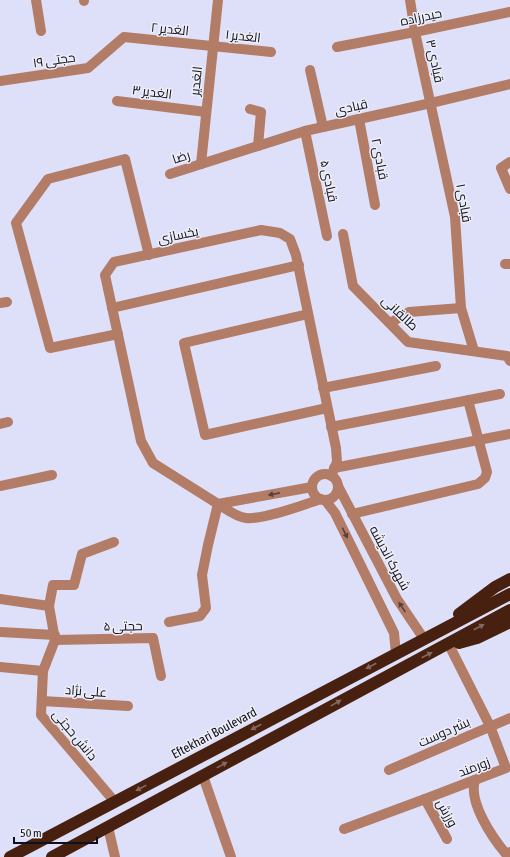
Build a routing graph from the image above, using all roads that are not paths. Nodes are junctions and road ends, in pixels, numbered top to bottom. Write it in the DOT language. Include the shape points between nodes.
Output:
graph roads {
  1 [pos="36,0"];
  2 [pos="218,0"];
  3 [pos="410,0"];
  4 [pos="510,12"];
  5 [pos="41,31"];
  6 [pos="415,32"];
  7 [pos="124,37"];
  8 [pos="213,46"];
  9 [pos="337,47"];
  10 [pos="271,52"];
  11 [pos="310,70"];
  12 [pos="0,80"];
  13 [pos="510,84"];
  14 [pos="117,101"];
  15 [pos="431,103"];
  16 [pos="250,108"];
  17 [pos="206,112"];
  18 [pos="359,118"];
  19 [pos="324,126"];
  20 [pos="305,131"];
  21 [pos="258,146"];
  22 [pos="510,162"];
  23 [pos="201,164"];
  24 [pos="170,174"];
  25 [pos="510,188"];
  26 [pos="375,205"];
  27 [pos="342,234"];
  28 [pos="327,236"];
  29 [pos="149,255"];
  30 [pos="298,265"];
  31 [pos="112,308"];
  32 [pos="461,308"];
  33 [pos="308,314"];
  34 [pos="390,323"];
  35 [pos="118,334"];
  36 [pos="474,351"];
  37 [pos="510,361"];
  38 [pos="436,366"];
  39 [pos="324,388"];
  40 [pos="500,394"];
  41 [pos="468,400"];
  42 [pos="328,408"];
  43 [pos="331,427"];
  44 [pos="510,434"];
  45 [pos="479,440"];
  46 [pos="332,472"];
  47 [pos="52,475"];
  48 [pos="0,486"];
  49 [pos="338,486"];
  50 [pos="312,487"];
  51 [pos="323,500"];
  52 [pos="218,504"];
  53 [pos="352,514"];
  54 [pos="114,542"];
  55 [pos="371,552"];
  56 [pos="358,559"];
  57 [pos="510,579"];
  58 [pos="510,594"];
  59 [pos="0,599"];
  60 [pos="49,606"];
  61 [pos="510,610"];
  62 [pos="169,622"];
  63 [pos="510,622"];
  64 [pos="0,632"];
  65 [pos="55,637"];
  66 [pos="427,637"];
  67 [pos="448,644"];
  68 [pos="396,654"];
  69 [pos="0,667"];
  70 [pos="43,671"];
  71 [pos="161,676"];
  72 [pos="42,701"];
  73 [pos="128,706"];
  74 [pos="510,718"];
  75 [pos="490,726"];
  76 [pos="389,770"];
  77 [pos="203,776"];
  78 [pos="475,780"];
  79 [pos="425,799"];
  80 [pos="115,802"];
  81 [pos="108,827"];
  82 [pos="344,829"];
  83 [pos="447,839"];
  84 [pos="508,853"];
  85 [pos="10,857"];
  86 [pos="52,857"];
  87 [pos="115,857"];
  88 [pos="231,857"];
  1 -- 5 [label="street"];
  2 -- 8 [label="street, الغدیر"];
  3 -- 6 [label="street, قبادی ۳"];
  4 -- 6 [label="street, حیدرزاده"];
  6 -- 9 [label="street, حیدرزاده"];
  6 -- 15 [label="street, قبادی ۳"];
  7 -- 8 [label="street, الغدیر ۲"];
  7 -- 12 [label="street, حجتی ۱۹" via="88,68"];
  8 -- 10 [label="street, الغدیر ۱"];
  8 -- 17 [label="street, الغدیر"];
  11 -- 19 [label="street"];
  13 -- 15 [label="street, قبادی"];
  14 -- 17 [label="street, الغدیر ۳"];
  15 -- 18 [label="street, قبادی"];
  15 -- 32 [label="street, قبادی ۱" via="455,217"];
  16 -- 21 [label="street" via="261,112"];
  17 -- 23 [label="street, الغدیر"];
  18 -- 19 [label="street, قبادی"];
  18 -- 26 [label="street, قبادی ۲"];
  19 -- 20 [label="street, قبادی"];
  20 -- 21 [label="street, قبادی"];
  20 -- 28 [label="street, قبادی ۵"];
  21 -- 23 [label="street, قبادی"];
  22 -- 25 [label="street" via="502,168"];
  23 -- 24 [label="street, رضا"];
  27 -- 34 [label="street, طالقانی" via="353,286"];
  29 -- 30 [label="street, یخسازی" via="261,230 280,233 290,239"];
  29 -- 31 [label="street, یخسازی" via="114,262 105,275"];
  29 -- 35 [label="street" via="125,159 48,179 16,222 50,348"];
  30 -- 31 [label="street"];
  30 -- 33 [label="street, یخسازی"];
  31 -- 35 [label="street, یخسازی"];
  32 -- 34 [label="street" via="409,312"];
  32 -- 36 [label="street, قبادی ۱"];
  33 -- 39 [label="street, یخسازی"];
  33 -- 42 [label="street" via="184,343 205,435"];
  34 -- 36 [label="street, طالقانی" via="408,342"];
  35 -- 52 [label="street, یخسازی" via="142,441 153,463"];
  36 -- 37 [label="street, طالقانی" via="507,356"];
  38 -- 39 [label="street"];
  39 -- 42 [label="street, یخسازی"];
  40 -- 41 [label="street"];
  41 -- 43 [label="street"];
  41 -- 45 [label="street"];
  42 -- 43 [label="street, یخسازی"];
  43 -- 46 [label="street, یخسازی" via="337,462"];
  44 -- 45 [label="street"];
  45 -- 46 [label="street"];
  45 -- 53 [label="street" via="487,472 478,484"];
  46 -- 49 [label="street"];
  46 -- 50 [label="street" via="318,477"];
  47 -- 48 [label="street"];
  49 -- 51 [label="street" via="333,498"];
  49 -- 53 [label="street, شهرک اندیشه"];
  50 -- 51 [label="street" via="314,494"];
  50 -- 52 [label="street, one-way"];
  51 -- 52 [label="street, یخسازی" via="246,518"];
  51 -- 56 [label="street, one-way" via="335,513"];
  52 -- 62 [label="street" via="202,575 206,608 200,616"];
  53 -- 55 [label="street, شهرک اندیشه"];
  54 -- 60 [label="street" via="82,554 74,586 53,585"];
  55 -- 56 [label="street"];
  66 -- 55 [label="street, شهرک اندیشه, one-way" via="397,599"];
  56 -- 68 [label="street" via="394,633"];
  57 -- 66 [label="highway" via="494,587"];
  58 -- 66 [label="highway"];
  59 -- 60 [label="street"];
  60 -- 65 [label="street"];
  67 -- 61 [label="highway, one-way"];
  63 -- 67 [label="highway" via="477,638"];
  64 -- 65 [label="street"];
  65 -- 70 [label="street, دانش حجتی"];
  65 -- 71 [label="street, حجتی ۵" via="154,638"];
  66 -- 68 [label="highway, Eftekhari Boulevard"];
  67 -- 75 [label="street, زورمند"];
  77 -- 67 [label="highway, one-way"];
  68 -- 80 [label="highway, Eftekhari Boulevard, one-way"];
  69 -- 70 [label="street"];
  70 -- 72 [label="street, دانش حجتی"];
  72 -- 73 [label="street, علی نژاد"];
  72 -- 80 [label="street, دانش حجتی" via="41,715"];
  74 -- 75 [label="street, بشر دوست"];
  75 -- 76 [label="street, بشر دوست"];
  75 -- 78 [label="street, زورمند" via="506,768"];
  77 -- 81 [label="highway"];
  77 -- 88 [label="street"];
  78 -- 79 [label="street, زورمند"];
  78 -- 84 [label="street" via="473,793 484,822 494,839"];
  79 -- 82 [label="street, زورمند"];
  79 -- 83 [label="street, ورزش"];
  80 -- 85 [label="highway, Eftekhari Boulevard"];
  81 -- 86 [label="highway"];
  81 -- 87 [label="street"];
}
